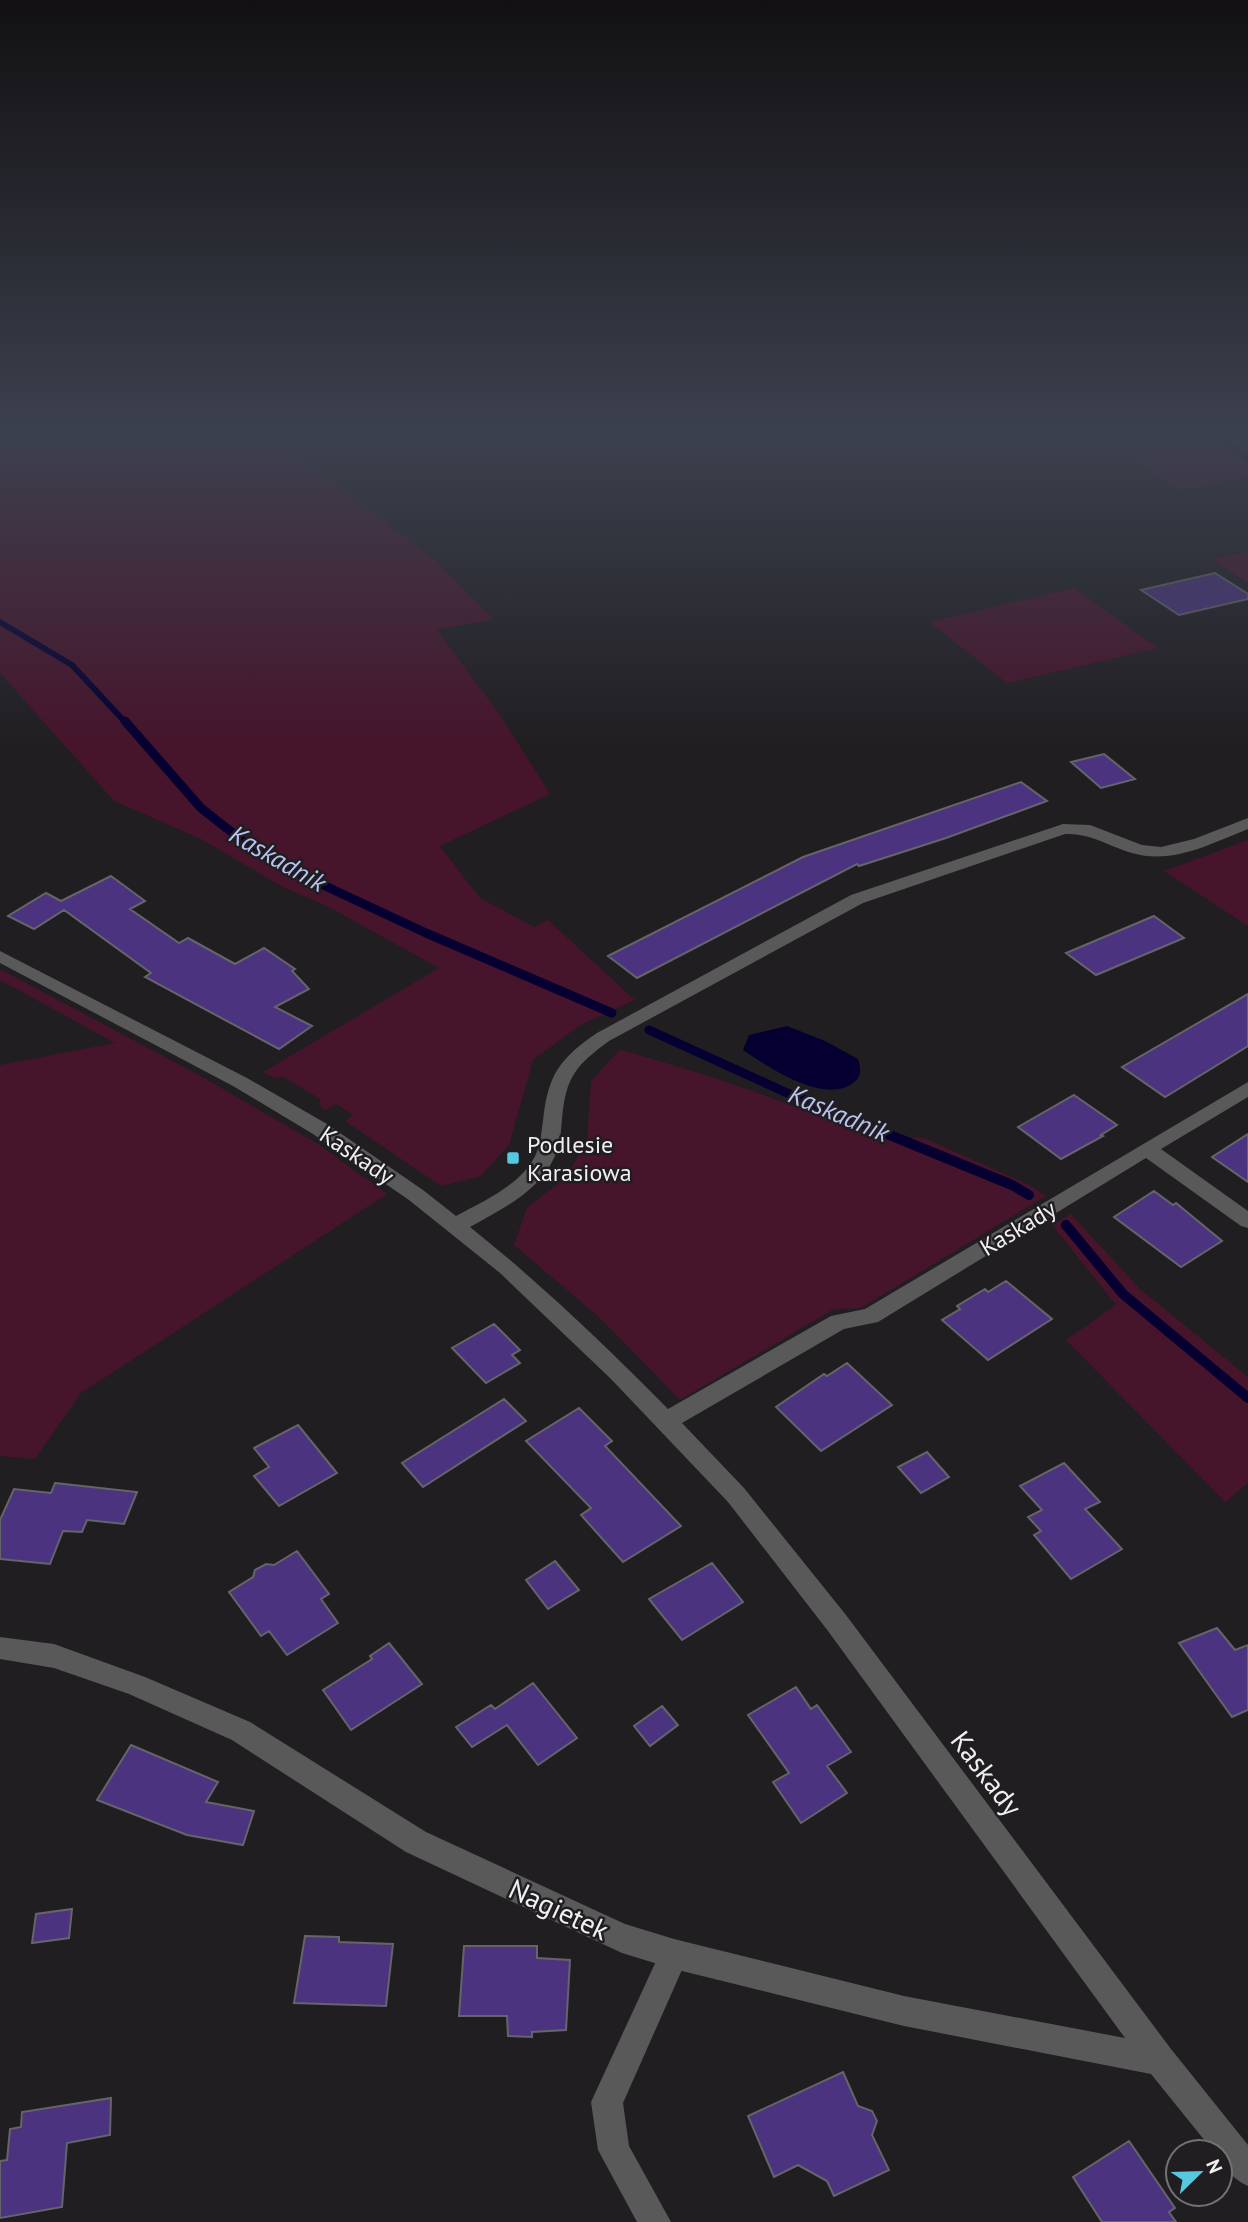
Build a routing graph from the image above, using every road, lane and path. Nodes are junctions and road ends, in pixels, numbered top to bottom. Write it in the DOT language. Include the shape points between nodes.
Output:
graph roads {
  1 [pos="1248,823"];
  2 [pos="0,956"];
  3 [pos="1248,1088"];
  4 [pos="1148,1150"];
  5 [pos="1248,1222"];
  6 [pos="455,1226"];
  7 [pos="666,1421"];
  8 [pos="0,1648"];
  9 [pos="674,1954"];
  10 [pos="1160,2060"];
  11 [pos="1248,2170"];
  12 [pos="655,2222"];
  1 -- 6 [label="street" via="1160,853 1139,849 1098,830 1063,829 857,899 603,1037 574,1059 556,1091 549,1150 539,1167 523,1184"];
  2 -- 6 [label="street, Kaskady" via="320,1129"];
  3 -- 4 [label="street, Kaskady"];
  4 -- 5 [label="street"];
  4 -- 7 [label="street, Kaskady" via="870,1316 839,1322"];
  6 -- 7 [label="street, Kaskady" via="513,1273"];
  7 -- 10 [label="street, Kaskady" via="736,1495 837,1623"];
  8 -- 9 [label="street, Nagietek" via="65,1660 241,1731 416,1842 622,1938"];
  9 -- 10 [label="street, Nagietek" via="904,2011"];
  9 -- 12 [label="street" via="607,2102 614,2150"];
  10 -- 11 [label="street, Kaskady"];
}
